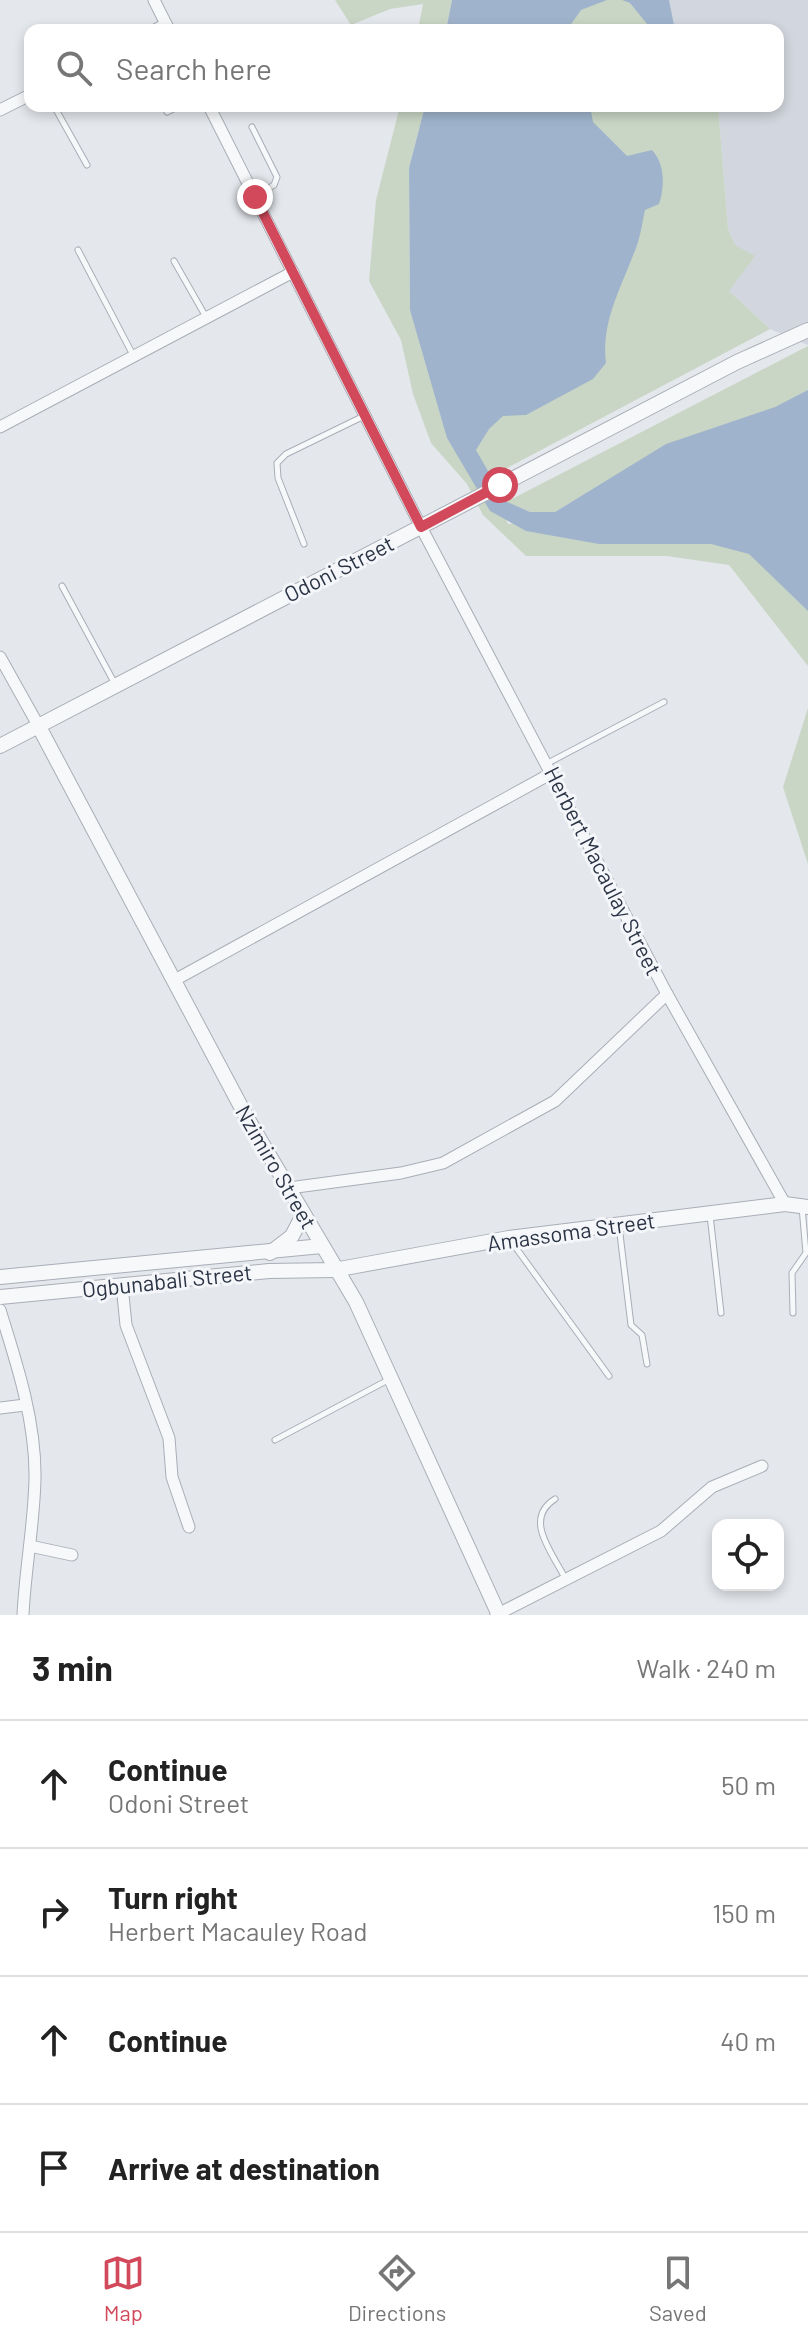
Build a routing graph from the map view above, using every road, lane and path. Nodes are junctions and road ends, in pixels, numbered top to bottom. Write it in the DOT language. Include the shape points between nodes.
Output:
graph roads {
  1 [pos="154,0"];
  2 [pos="163,24"];
  3 [pos="24,98"];
  4 [pos="0,110"];
  5 [pos="57,112"];
  6 [pos="212,112"];
  7 [pos="252,127"];
  8 [pos="87,165"];
  9 [pos="255,197"];
  10 [pos="78,250"];
  11 [pos="174,261"];
  12 [pos="293,272"];
  13 [pos="206,318"];
  14 [pos="808,330"];
  15 [pos="134,356"];
  16 [pos="365,416"];
  17 [pos="0,427"];
  18 [pos="423,531"];
  19 [pos="304,544"];
  20 [pos="62,586"];
  21 [pos="0,657"];
  22 [pos="115,685"];
  23 [pos="664,702"];
  24 [pos="38,725"];
  25 [pos="0,746"];
  26 [pos="550,768"];
  27 [pos="173,981"];
  28 [pos="667,994"];
  29 [pos="289,1188"];
  30 [pos="785,1204"];
  31 [pos="805,1207"];
  32 [pos="710,1214"];
  33 [pos="303,1215"];
  34 [pos="619,1225"];
  35 [pos="509,1238"];
  36 [pos="322,1246"];
  37 [pos="270,1253"];
  38 [pos="334,1270"];
  39 [pos="0,1277"];
  40 [pos="122,1285"];
  41 [pos="0,1297"];
  42 [pos="0,1310"];
  43 [pos="721,1313"];
  44 [pos="793,1313"];
  45 [pos="647,1364"];
  46 [pos="609,1376"];
  47 [pos="388,1380"];
  48 [pos="25,1405"];
  49 [pos="0,1408"];
  50 [pos="275,1440"];
  51 [pos="762,1466"];
  52 [pos="555,1499"];
  53 [pos="189,1527"];
  54 [pos="30,1546"];
  55 [pos="72,1555"];
  56 [pos="566,1579"];
  57 [pos="23,1615"];
  58 [pos="497,1615"];
  1 -- 2 [label="street"];
  3 -- 4 [label="street"];
  5 -- 8 [label="lane"];
  6 -- 9 [label="street, Herbert Macaulay Street"];
  7 -- 9 [label="lane" via="277,177"];
  9 -- 12 [label="street, Herbert Macaulay Street"];
  10 -- 15 [label="lane"];
  11 -- 13 [label="lane"];
  12 -- 13 [label="street"];
  12 -- 16 [label="street, Herbert Macaulay Street"];
  13 -- 15 [label="street"];
  14 -- 18 [label="street, Odoni Street" via="471,500"];
  15 -- 17 [label="street"];
  16 -- 18 [label="street, Herbert Macaulay Street"];
  16 -- 19 [label="lane" via="277,463"];
  18 -- 22 [label="street, Odoni Street"];
  18 -- 26 [label="street, Herbert Macaulay Street"];
  20 -- 22 [label="lane"];
  21 -- 24 [label="street"];
  22 -- 24 [label="street, Odoni Street"];
  23 -- 26 [label="lane"];
  24 -- 25 [label="street, Odoni Street"];
  24 -- 27 [label="street, Nzimiro Street"];
  26 -- 27 [label="street"];
  26 -- 28 [label="street, Herbert Macaulay Street"];
  27 -- 29 [label="street, Nzimiro Street"];
  28 -- 29 [label="street" via="555,1101 443,1163"];
  28 -- 30 [label="street, Herbert Macaulay Street"];
  29 -- 33 [label="street, Nzimiro Street"];
  30 -- 31 [label="street, Amassoma Street"];
  30 -- 32 [label="street, Amassoma Street"];
  31 -- 44 [label="lane" via="806,1253 792,1273"];
  32 -- 34 [label="street, Amassoma Street"];
  32 -- 43 [label="lane"];
  33 -- 36 [label="street, Nzimiro Street"];
  33 -- 37 [label="street" via="292,1236"];
  34 -- 35 [label="street, Amassoma Street"];
  34 -- 45 [label="lane" via="631,1325 642,1335"];
  35 -- 38 [label="street, Amassoma Street"];
  35 -- 46 [label="lane"];
  36 -- 37 [label="street, Ogbunabali Street"];
  36 -- 38 [label="street, Nzimiro Street"];
  37 -- 39 [label="street, Ogbunabali Street"];
  38 -- 40 [label="street, Ogbunabali Street"];
  38 -- 47 [label="street, Nzimiro Street" via="356,1302"];
  40 -- 41 [label="street, Ogbunabali Street"];
  40 -- 53 [label="street" via="126,1325 169,1438 172,1477"];
  42 -- 48 [label="street"];
  47 -- 50 [label="lane"];
  47 -- 58 [label="street, Nzimiro Street"];
  48 -- 49 [label="street"];
  48 -- 54 [label="street" via="35,1479"];
  51 -- 56 [label="street" via="712,1487 661,1531"];
  52 -- 56 [label="lane" via="540,1510 538,1523"];
  54 -- 55 [label="street"];
  54 -- 57 [label="street"];
  56 -- 58 [label="street"];
}
